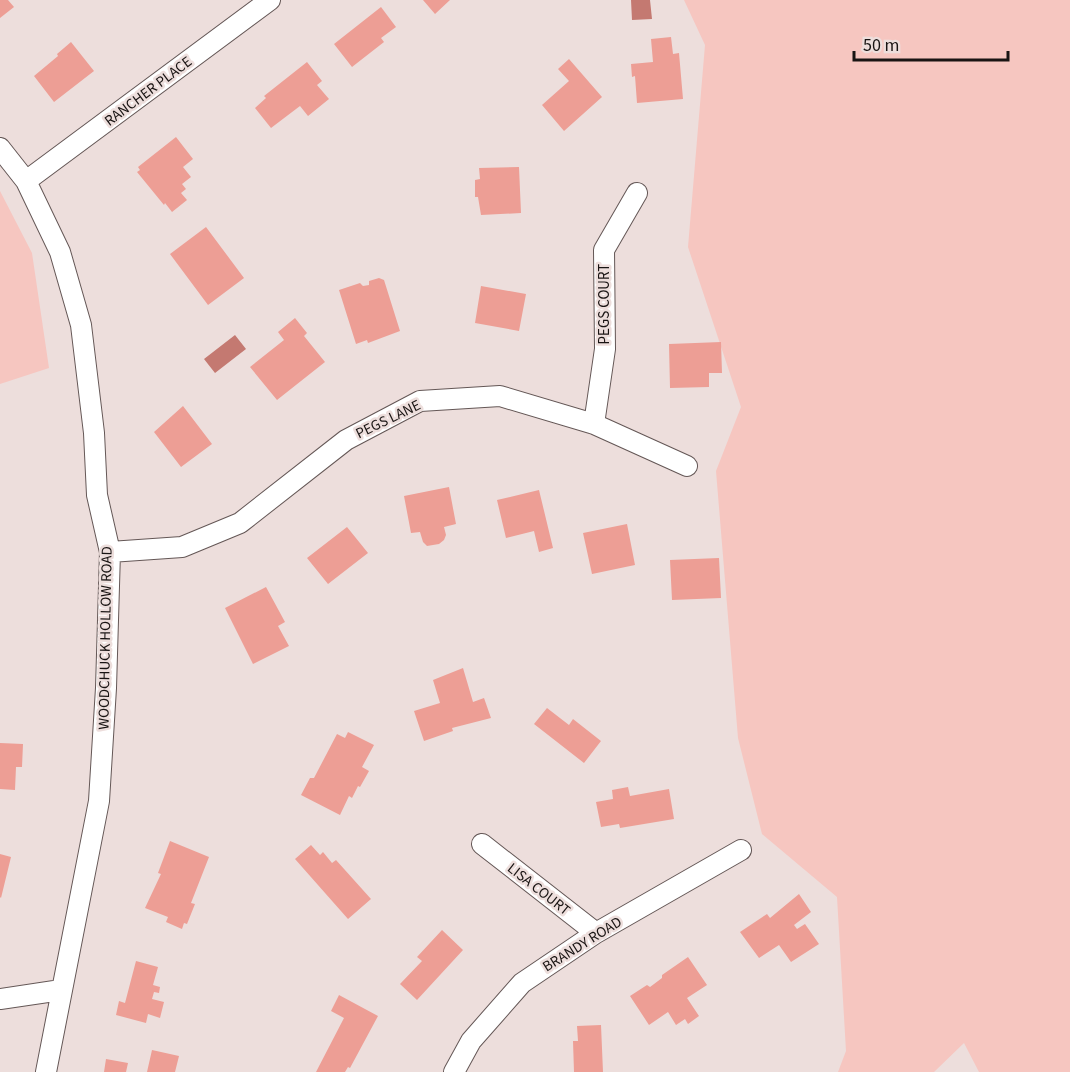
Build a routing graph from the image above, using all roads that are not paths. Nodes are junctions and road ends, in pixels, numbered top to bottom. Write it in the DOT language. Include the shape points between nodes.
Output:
graph roads {
  1 [pos="270,0"];
  2 [pos="0,148"];
  3 [pos="26,181"];
  4 [pos="637,193"];
  5 [pos="594,424"];
  6 [pos="687,466"];
  7 [pos="110,552"];
  8 [pos="482,844"];
  9 [pos="741,850"];
  10 [pos="596,933"];
  11 [pos="61,990"];
  12 [pos="0,999"];
  13 [pos="46,1072"];
  14 [pos="454,1072"];
  1 -- 3 [label="street, RANCHER PLACE"];
  2 -- 3 [label="street, WOODCHUCK HOLLOW ROAD"];
  3 -- 7 [label="street, WOODCHUCK HOLLOW ROAD" via="60,252 81,325 97,495"];
  4 -- 5 [label="street, PEGS COURT" via="604,250 605,349"];
  5 -- 6 [label="street, PEGS LANE"];
  5 -- 7 [label="street, PEGS LANE" via="500,396 420,401 346,440 240,523 182,547"];
  7 -- 11 [label="street, WOODCHUCK HOLLOW ROAD" via="99,801"];
  8 -- 10 [label="street, LISA COURT"];
  9 -- 10 [label="street, BRANDY ROAD"];
  10 -- 14 [label="street, BRANDY ROAD" via="522,983 471,1041"];
  11 -- 12 [label="street"];
  11 -- 13 [label="street, WOODCHUCK HOLLOW ROAD"];
}
